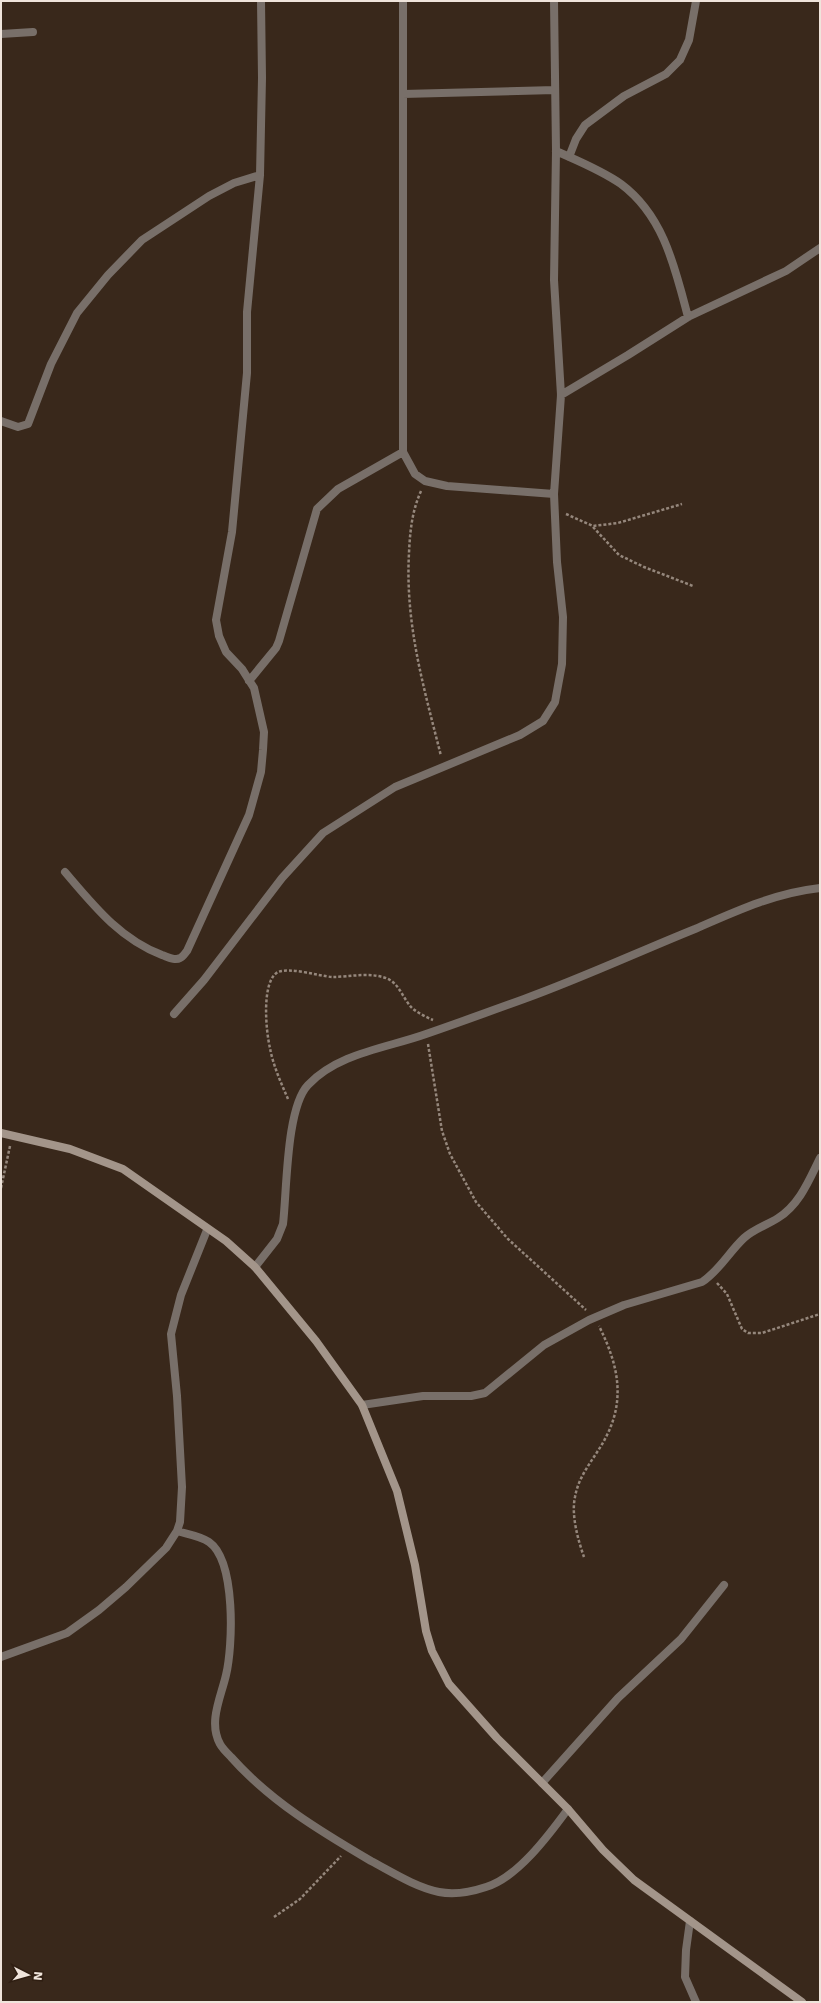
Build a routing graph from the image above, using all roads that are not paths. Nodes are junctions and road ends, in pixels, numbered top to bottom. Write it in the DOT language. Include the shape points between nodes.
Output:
graph roads {
  1 [pos="261,1"];
  2 [pos="403,1"];
  3 [pos="554,1"];
  4 [pos="696,1"];
  5 [pos="33,32"];
  6 [pos="1,34"];
  7 [pos="555,90"];
  8 [pos="403,94"];
  9 [pos="556,151"];
  10 [pos="569,157"];
  11 [pos="260,175"];
  12 [pos="820,248"];
  13 [pos="688,316"];
  14 [pos="561,395"];
  15 [pos="1,422"];
  16 [pos="403,452"];
  17 [pos="554,494"];
  18 [pos="249,681"];
  19 [pos="65,872"];
  20 [pos="820,888"];
  21 [pos="174,1014"];
  22 [pos="1,1133"];
  23 [pos="820,1158"];
  24 [pos="207,1230"];
  25 [pos="255,1267"];
  26 [pos="362,1405"];
  27 [pos="177,1531"];
  28 [pos="724,1585"];
  29 [pos="1,1657"];
  30 [pos="542,1783"];
  31 [pos="568,1810"];
  32 [pos="690,1921"];
  33 [pos="696,2002"];
  34 [pos="802,2002"];
  1 -- 11 [label="street"];
  2 -- 8 [label="street"];
  3 -- 7 [label="street"];
  4 -- 10 [label="street" via="689,40 680,60 666,74 624,96 585,125"];
  5 -- 6 [label="street"];
  7 -- 8 [label="street"];
  7 -- 9 [label="street"];
  8 -- 16 [label="street"];
  9 -- 10 [label="street"];
  9 -- 14 [label="street" via="554,280"];
  10 -- 13 [label="street" via="600,172 638,198 670,251"];
  11 -- 15 [label="street" via="234,183 209,196 142,240 108,274 77,313 51,364 28,424 18,427"];
  11 -- 18 [label="street" via="247,312 247,373 232,532 216,620 226,652"];
  12 -- 13 [label="street" via="786,271"];
  13 -- 14 [label="street"];
  14 -- 17 [label="street"];
  16 -- 17 [label="street" via="415,474 425,481 447,486"];
  16 -- 18 [label="street" via="338,489 318,509 279,641"];
  17 -- 21 [label="street" via="563,617 562,664 555,702 543,721 520,735 395,787 323,833 282,878 204,980"];
  18 -- 19 [label="street" via="254,688 264,732 262,772 249,815 187,952 180,958 173,959 138,944 111,925"];
  20 -- 25 [label="street" via="785,894 735,911 587,974 449,1026 368,1051 329,1070 307,1086 294,1116 283,1224 276,1239"];
  22 -- 24 [label="street" via="70,1149 123,1169"];
  23 -- 26 [label="street" via="796,1202 779,1217 744,1239 710,1277 702,1282 624,1305 594,1317 544,1345 485,1393 471,1396 423,1396"];
  24 -- 25 [label="street" via="243,1254"];
  24 -- 27 [label="street" via="181,1295 171,1334 182,1487"];
  25 -- 26 [label="street" via="316,1342"];
  26 -- 30 [label="street" via="397,1491 415,1565 426,1631 438,1664 462,1700"];
  27 -- 29 [label="street" via="166,1548 126,1587 67,1633"];
  27 -- 31 [label="street" via="213,1545 219,1554 226,1577 232,1638 229,1662 216,1710 215,1723 220,1744 250,1778 282,1806 400,1877 438,1892 462,1892 487,1887 514,1870 543,1842"];
  28 -- 30 [label="street" via="681,1639 618,1698"];
  30 -- 31 [label="street"];
  31 -- 32 [label="street" via="634,1880"];
  32 -- 33 [label="street" via="686,1977"];
  32 -- 34 [label="street"];
}
